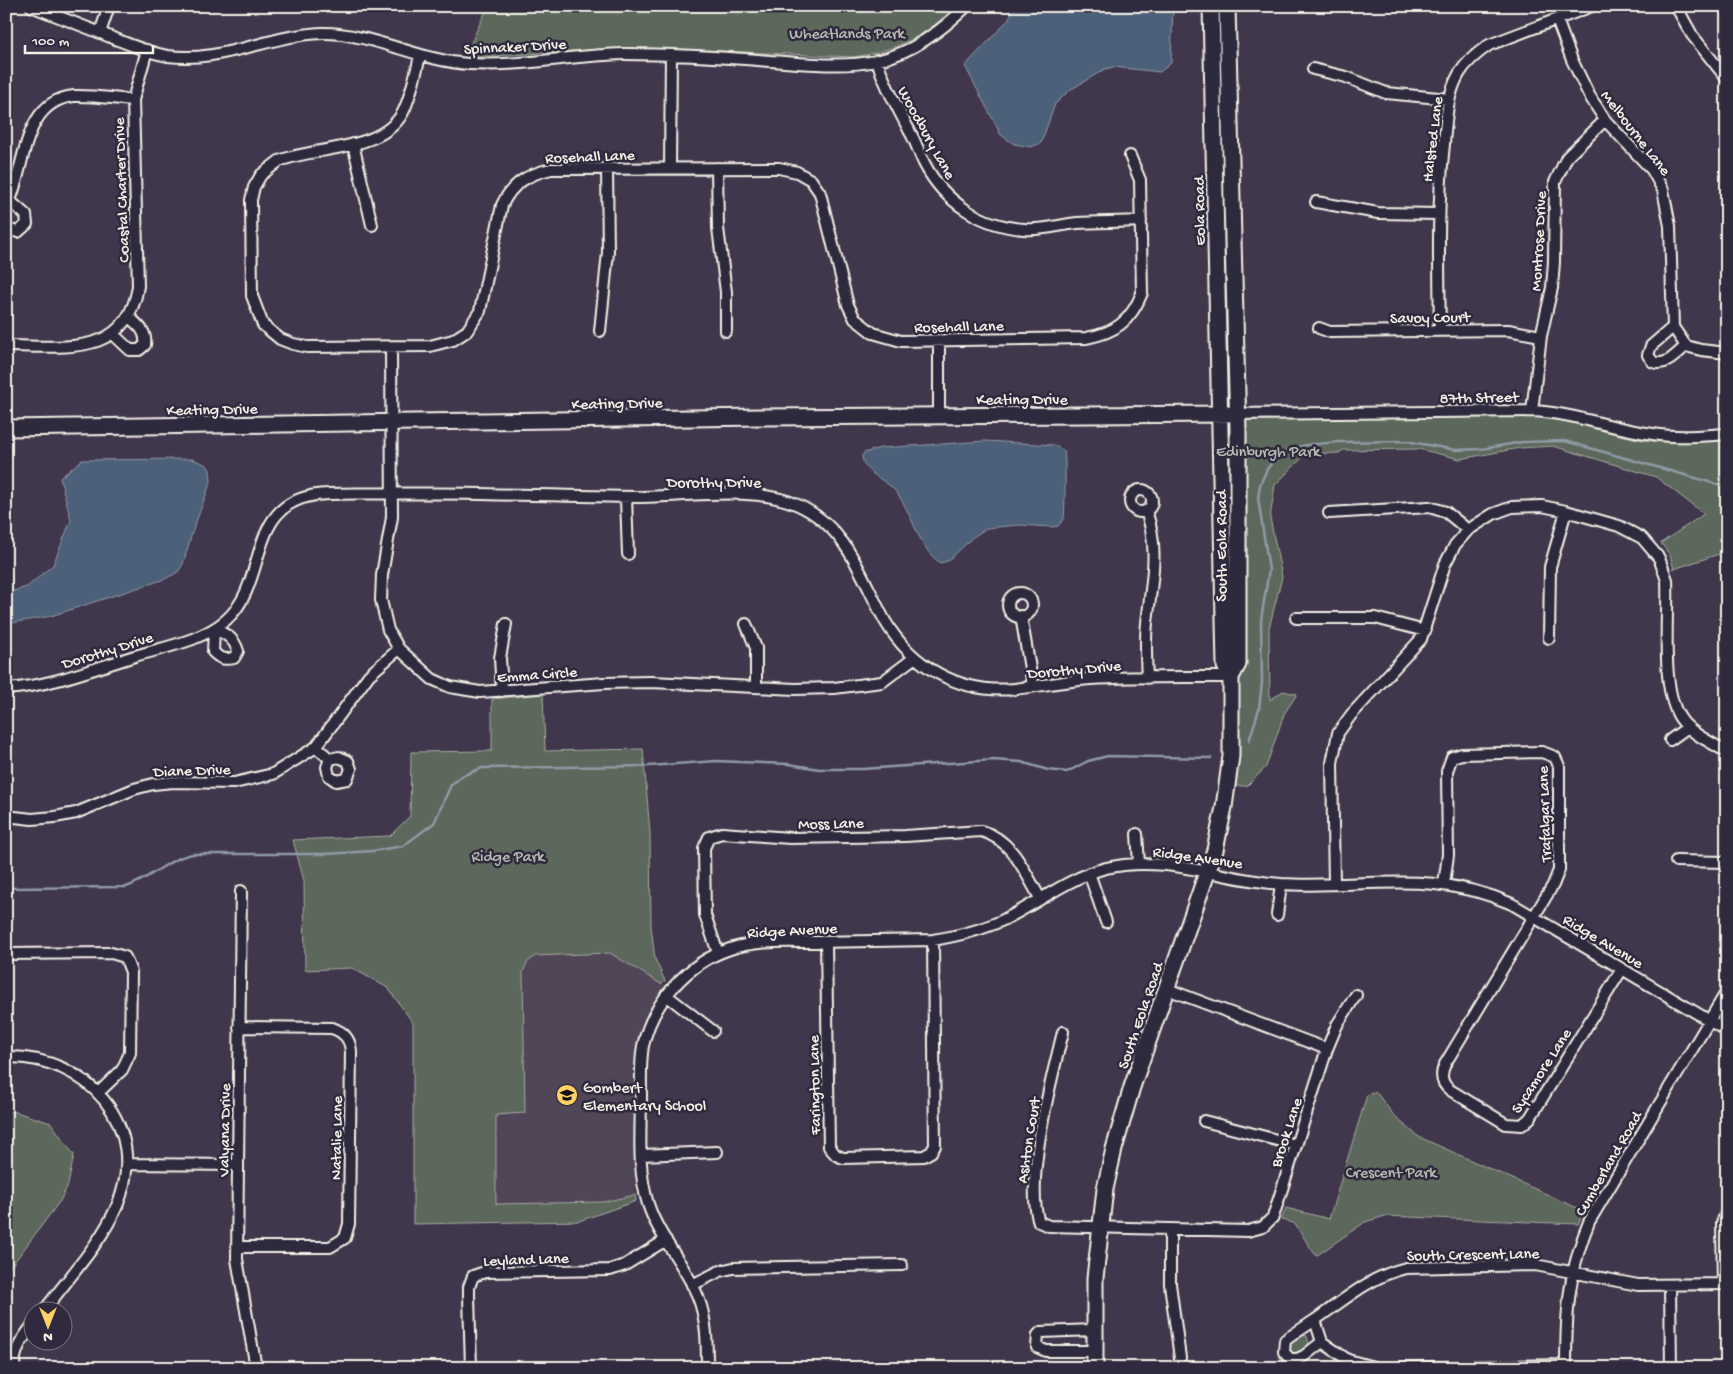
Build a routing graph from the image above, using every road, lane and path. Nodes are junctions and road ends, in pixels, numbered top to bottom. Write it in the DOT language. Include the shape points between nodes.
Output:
graph roads {
  1 [pos="31,6"];
  2 [pos="109,6"];
  3 [pos="967,6"];
  4 [pos="1210,6"];
  5 [pos="1227,6"];
  6 [pos="1592,6"];
  7 [pos="1676,6"];
  8 [pos="1557,20"];
  9 [pos="100,33"];
  10 [pos="147,50"];
  11 [pos="671,55"];
  12 [pos="420,56"];
  13 [pos="877,60"];
  14 [pos="1313,69"];
  15 [pos="1727,79"];
  16 [pos="1449,99"];
  17 [pos="133,100"];
  18 [pos="1605,120"];
  19 [pos="353,144"];
  20 [pos="1130,156"];
  21 [pos="670,167"];
  22 [pos="716,168"];
  23 [pos="607,169"];
  24 [pos="1316,202"];
  25 [pos="8,205"];
  26 [pos="1438,214"];
  27 [pos="1141,221"];
  28 [pos="372,225"];
  29 [pos="6,229"];
  30 [pos="129,317"];
  31 [pos="1673,327"];
  32 [pos="1319,328"];
  33 [pos="726,331"];
  34 [pos="1440,331"];
  35 [pos="600,332"];
  36 [pos="113,334"];
  37 [pos="1541,336"];
  38 [pos="939,340"];
  39 [pos="6,346"];
  40 [pos="1686,346"];
  41 [pos="391,347"];
  42 [pos="1727,353"];
  43 [pos="1532,410"];
  44 [pos="1229,414"];
  45 [pos="939,416"];
  46 [pos="391,423"];
  47 [pos="6,428"];
  48 [pos="1727,434"];
  49 [pos="392,493"];
  50 [pos="626,497"];
  51 [pos="1146,511"];
  52 [pos="1566,511"];
  53 [pos="1329,513"];
  54 [pos="1468,530"];
  55 [pos="628,554"];
  56 [pos="1022,616"];
  57 [pos="1296,618"];
  58 [pos="506,624"];
  59 [pos="746,624"];
  60 [pos="1425,631"];
  61 [pos="1548,638"];
  62 [pos="398,649"];
  63 [pos="914,658"];
  64 [pos="1231,677"];
  65 [pos="1147,678"];
  66 [pos="1033,686"];
  67 [pos="756,687"];
  68 [pos="6,689"];
  69 [pos="502,690"];
  70 [pos="1688,727"];
  71 [pos="1670,740"];
  72 [pos="316,747"];
  73 [pos="1727,752"];
  74 [pos="330,759"];
  75 [pos="6,816"];
  76 [pos="1137,834"];
  77 [pos="1676,862"];
  78 [pos="1727,862"];
  79 [pos="1139,864"];
  80 [pos="1207,872"];
  81 [pos="1089,873"];
  82 [pos="1334,883"];
  83 [pos="1281,884"];
  84 [pos="1444,884"];
  85 [pos="241,891"];
  86 [pos="1040,898"];
  87 [pos="1277,915"];
  88 [pos="1534,916"];
  89 [pos="1106,922"];
  90 [pos="933,940"];
  91 [pos="826,942"];
  92 [pos="718,953"];
  93 [pos="6,954"];
  94 [pos="1622,969"];
  95 [pos="1167,989"];
  96 [pos="1727,991"];
  97 [pos="666,995"];
  98 [pos="1356,995"];
  99 [pos="1709,1021"];
  100 [pos="239,1026"];
  101 [pos="713,1031"];
  102 [pos="1727,1031"];
  103 [pos="1063,1032"];
  104 [pos="1327,1049"];
  105 [pos="6,1057"];
  106 [pos="98,1092"];
  107 [pos="1204,1121"];
  108 [pos="1296,1145"];
  109 [pos="716,1152"];
  110 [pos="641,1155"];
  111 [pos="126,1164"];
  112 [pos="238,1165"];
  113 [pos="1727,1208"];
  114 [pos="1099,1227"];
  115 [pos="1170,1229"];
  116 [pos="666,1240"];
  117 [pos="237,1247"];
  118 [pos="902,1265"];
  119 [pos="1573,1272"];
  120 [pos="1725,1284"];
  121 [pos="692,1285"];
  122 [pos="1670,1286"];
  123 [pos="50,1302"];
  124 [pos="1315,1320"];
  125 [pos="1094,1330"];
  126 [pos="22,1340"];
  127 [pos="1322,1342"];
  128 [pos="1094,1351"];
  129 [pos="1180,1358"];
  130 [pos="1566,1366"];
  131 [pos="14,1368"];
  132 [pos="256,1368"];
  133 [pos="471,1368"];
  134 [pos="707,1368"];
  135 [pos="1095,1368"];
  136 [pos="1377,1368"];
  137 [pos="1398,1368"];
  138 [pos="1671,1368"];
  1 -- 9 [label="street, Spinnaker Drive"];
  2 -- 9 [label="street"];
  3 -- 13 [label="street, Spinnaker Drive" via="925,41"];
  4 -- 44 [label="street, Eola Road"];
  5 -- 44 [label="street, Eola Road"];
  6 -- 8 [label="street, Halsted Lane"];
  7 -- 15 [label="street" via="1692,35"];
  8 -- 16 [label="street, Halsted Lane" via="1504,39 1475,54 1458,75"];
  8 -- 18 [label="street, Melbourne Lane" via="1572,60"];
  9 -- 10 [label="street, Spinnaker Drive"];
  10 -- 12 [label="street, Spinnaker Drive" via="183,58 204,57 323,33 361,39"];
  10 -- 17 [label="street, Coastal Charter Drive"];
  11 -- 12 [label="street, Spinnaker Drive" via="594,56 488,64"];
  11 -- 13 [label="street, Spinnaker Drive" via="829,65"];
  11 -- 21 [label="street"];
  12 -- 19 [label="street, Rosehall Lane" via="405,109 397,122 374,138"];
  13 -- 27 [label="street, Woodbury Lane" via="890,98 925,164 940,188 960,207 1006,227 1027,230"];
  14 -- 16 [label="street" via="1346,77 1386,93"];
  16 -- 26 [label="street, Halsted Lane"];
  17 -- 25 [label="street" via="76,96 55,103 44,111 30,130"];
  17 -- 30 [label="street, Coastal Charter Drive" via="138,286"];
  18 -- 31 [label="street, Melbourne Lane" via="1652,170 1663,190 1670,226"];
  18 -- 37 [label="street, Montrose Drive" via="1567,157 1555,182 1552,288"];
  19 -- 28 [label="street"];
  19 -- 41 [label="street, Rosehall Lane" via="290,157 269,167 261,176 251,200 252,296 263,324 280,339 293,344 307,347"];
  20 -- 27 [label="street, Rosehall Lane" via="1140,180"];
  21 -- 22 [label="street, Rosehall Lane"];
  21 -- 23 [label="street, Rosehall Lane"];
  22 -- 33 [label="street"];
  22 -- 38 [label="street, Rosehall Lane" via="779,168 798,172 811,180 826,209 848,305 855,319 873,334 886,338"];
  23 -- 35 [label="street" via="608,252"];
  23 -- 41 [label="street, Rosehall Lane" via="551,169 534,173 519,182 502,205 475,322 467,331 444,343"];
  24 -- 26 [label="street" via="1378,213"];
  25 -- 29 [label="street" via="26,215 27,224 18,232"];
  26 -- 34 [label="street, Halsted Lane"];
  27 -- 38 [label="street, Rosehall Lane" via="1142,293 1128,320 1117,328 1102,336 1086,338"];
  30 -- 36 [label="street, Coastal Charter Drive"];
  30 -- 36 [label="street" via="142,329 146,345 139,350 130,350"];
  31 -- 40 [label="street"];
  31 -- 40 [label="street" via="1651,346 1648,355 1653,362 1660,364"];
  32 -- 34 [label="street, Savoy Court" via="1330,332"];
  34 -- 37 [label="street, Savoy Court" via="1508,330"];
  36 -- 39 [label="street, Coastal Charter Drive" via="104,340 78,346"];
  37 -- 43 [label="street, Montrose Drive"];
  38 -- 45 [label="street"];
  40 -- 42 [label="street"];
  41 -- 46 [label="street, Emma Circle"];
  43 -- 44 [label="street, 87th Street"];
  43 -- 48 [label="street, 87th Street" via="1567,414 1653,434 1688,437"];
  44 -- 45 [label="street, Keating Drive"];
  44 -- 64 [label="street, South Eola Road" via="1225,666"];
  45 -- 46 [label="street, Keating Drive"];
  46 -- 47 [label="street, Keating Drive"];
  46 -- 49 [label="street, Emma Circle"];
  49 -- 50 [label="street, Dorothy Drive"];
  49 -- 62 [label="street, Emma Circle" via="381,600 388,630"];
  49 -- 68 [label="street, Dorothy Drive" via="317,494 300,499 278,514 261,542 244,597 228,619 204,635 54,682"];
  50 -- 55 [label="street"];
  50 -- 63 [label="street, Dorothy Drive" via="758,494 779,498 808,510 832,528 851,552 890,629"];
  51 -- 65 [label="street" via="1155,552 1146,625"];
  52 -- 54 [label="street" via="1542,506 1512,507 1492,514"];
  52 -- 61 [label="street" via="1550,567"];
  52 -- 70 [label="street" via="1629,530 1642,538 1659,558 1667,580 1669,693 1675,711"];
  53 -- 54 [label="street" via="1429,507 1446,512"];
  54 -- 60 [label="street" via="1445,564"];
  56 -- 66 [label="street"];
  57 -- 60 [label="street" via="1375,618"];
  58 -- 69 [label="street" via="500,658"];
  59 -- 67 [label="street" via="756,648"];
  60 -- 82 [label="street" via="1415,646 1350,715 1336,738 1332,763"];
  62 -- 69 [label="street, Emma Circle" via="424,674 441,683 470,691"];
  62 -- 72 [label="street, Diane Drive" via="368,675"];
  63 -- 66 [label="street, Dorothy Drive" via="938,675 964,685 1001,689"];
  63 -- 67 [label="street, Emma Circle" via="888,679 871,685 816,689"];
  64 -- 65 [label="street, Dorothy Drive"];
  64 -- 80 [label="street, South Eola Road" via="1231,756 1220,828"];
  65 -- 66 [label="street, Dorothy Drive" via="1088,679"];
  67 -- 69 [label="street, Emma Circle" via="651,682"];
  70 -- 71 [label="street"];
  70 -- 73 [label="street"];
  72 -- 74 [label="street"];
  72 -- 75 [label="street, Diane Drive" via="287,767 253,780 222,784 153,784 68,815 32,819"];
  76 -- 79 [label="street"];
  77 -- 78 [label="street"];
  79 -- 80 [label="street, Ridge Avenue" via="1180,866"];
  79 -- 81 [label="street, Ridge Avenue"];
  80 -- 83 [label="street, Ridge Avenue"];
  80 -- 95 [label="street, South Eola Road"];
  81 -- 86 [label="street, Ridge Avenue"];
  81 -- 89 [label="street"];
  82 -- 83 [label="street, Ridge Avenue"];
  82 -- 84 [label="street, Ridge Avenue"];
  83 -- 87 [label="street"];
  84 -- 88 [label="street, Ridge Avenue" via="1487,894"];
  84 -- 88 [label="street, Trafalgar Lane" via="1448,855 1447,770 1452,757 1542,752 1555,757 1559,766 1561,862"];
  85 -- 100 [label="street, Valyana Drive"];
  86 -- 90 [label="street, Ridge Avenue" via="984,928"];
  86 -- 92 [label="street, Moss Lane" via="1007,845 981,831 790,838 722,833 709,837 704,848 706,920"];
  88 -- 94 [label="street, Ridge Avenue"];
  88 -- 94 [label="street, Sycamore Lane" via="1441,1075 1450,1090 1506,1124 1522,1125 1530,1118"];
  90 -- 91 [label="street, Ridge Avenue"];
  90 -- 91 [label="street, Farington Lane" via="935,1146 924,1156 849,1158 836,1155 829,1147"];
  91 -- 92 [label="street, Ridge Avenue" via="756,943"];
  92 -- 97 [label="street, Ridge Avenue" via="687,974"];
  93 -- 106 [label="street" via="111,953 125,957 131,972 130,1053 122,1070"];
  94 -- 99 [label="street, Ridge Avenue"];
  95 -- 104 [label="street"];
  95 -- 114 [label="street, South Eola Road" via="1120,1124"];
  96 -- 99 [label="street, Cumberland Road"];
  97 -- 101 [label="street"];
  97 -- 110 [label="street, Ridge Avenue" via="651,1021 641,1056"];
  98 -- 104 [label="street, Brook Lane" via="1337,1025"];
  99 -- 102 [label="street, Ridge Avenue"];
  99 -- 119 [label="street, Cumberland Road" via="1597,1208 1580,1244"];
  100 -- 112 [label="street, Valyana Drive"];
  100 -- 117 [label="street, Natalie Lane" via="332,1028 348,1039 351,1051 350,1198 348,1234 334,1246"];
  103 -- 114 [label="street, Ashton Court" via="1036,1166 1034,1209 1039,1222 1050,1226"];
  104 -- 108 [label="street, Brook Lane"];
  105 -- 106 [label="street" via="30,1057 52,1062 76,1074"];
  106 -- 111 [label="street" via="120,1129"];
  107 -- 108 [label="street"];
  108 -- 115 [label="street, Brook Lane" via="1273,1217 1263,1227 1248,1231"];
  109 -- 110 [label="street"];
  110 -- 116 [label="street, Ridge Avenue" via="648,1202"];
  111 -- 112 [label="street"];
  111 -- 123 [label="street" via="122,1191 111,1219"];
  112 -- 117 [label="street, Valyana Drive"];
  113 -- 120 [label="street" via="1722,1223"];
  114 -- 115 [label="street, Brook Lane"];
  114 -- 125 [label="street, South Eola Road"];
  115 -- 129 [label="street" via="1170,1284"];
  116 -- 121 [label="street, Ridge Avenue"];
  116 -- 133 [label="street, Leyland Lane" via="625,1265 610,1270 485,1272 473,1276 469,1296"];
  117 -- 132 [label="street, Valyana Drive"];
  118 -- 121 [label="street" via="733,1268"];
  119 -- 122 [label="street, South Crescent Lane" via="1638,1285"];
  119 -- 124 [label="street, South Crescent Lane" via="1534,1265 1406,1268 1388,1272 1367,1283"];
  119 -- 130 [label="street, Cumberland Road" via="1567,1300"];
  120 -- 122 [label="street, South Crescent Lane"];
  121 -- 134 [label="street, Ridge Avenue" via="705,1322"];
  122 -- 138 [label="street"];
  124 -- 127 [label="street"];
  124 -- 127 [label="street, South Crescent Lane" via="1285,1340 1284,1352 1290,1359 1297,1359"];
  125 -- 128 [label="street, South Eola Road"];
  125 -- 128 [label="street" via="1041,1332 1036,1343 1046,1352"];
  126 -- 131 [label="street"];
  127 -- 136 [label="street" via="1348,1360"];
  128 -- 135 [label="street, South Eola Road"];
  130 -- 137 [label="street"];
}
